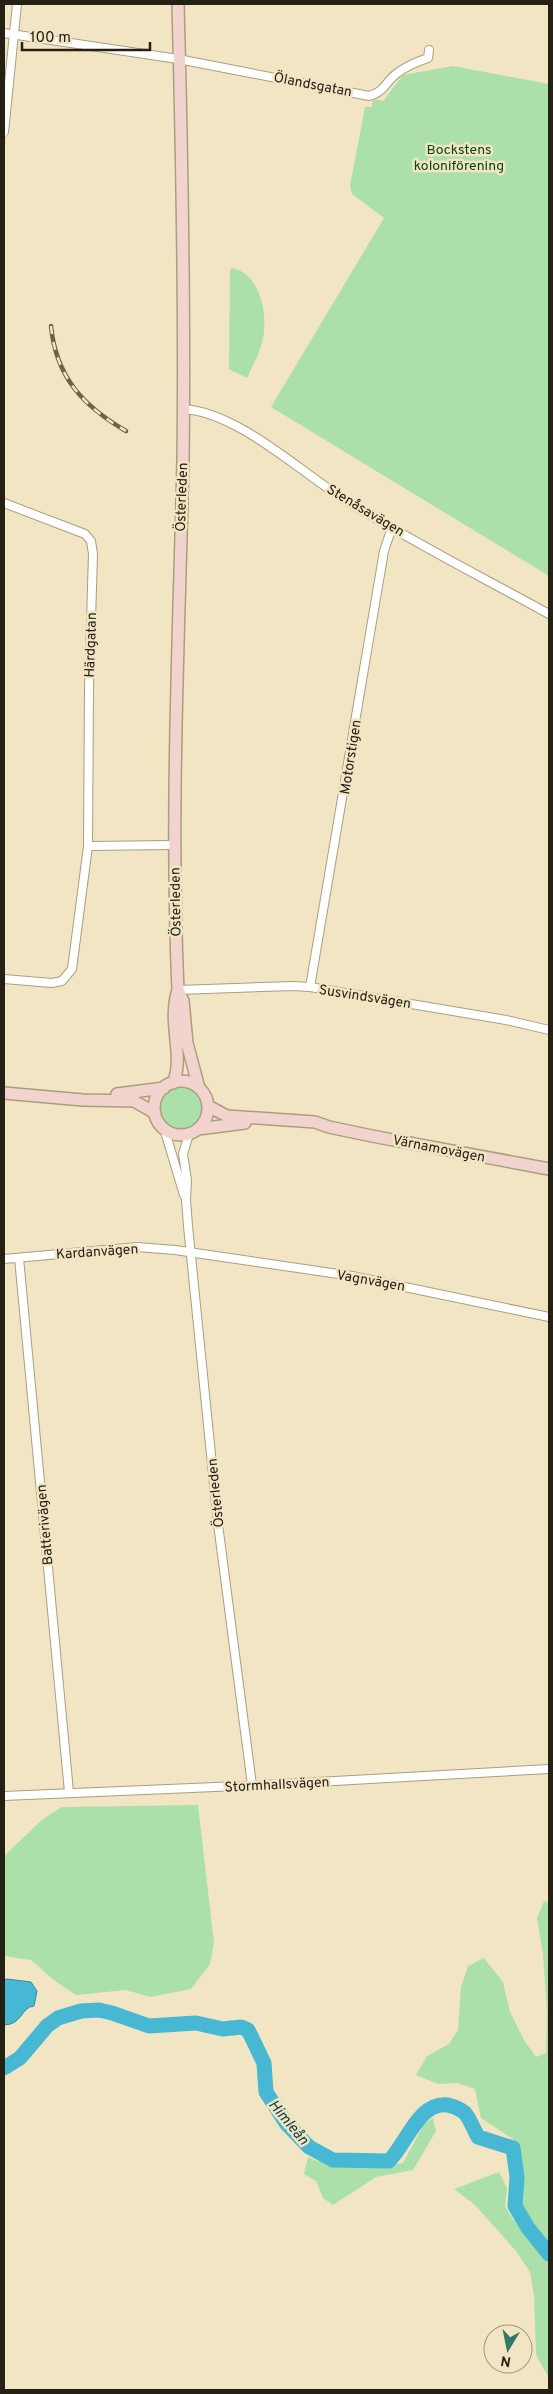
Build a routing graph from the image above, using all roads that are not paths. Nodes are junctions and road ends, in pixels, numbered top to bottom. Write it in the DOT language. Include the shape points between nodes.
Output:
graph roads {
  1 [pos="17,4"];
  2 [pos="178,4"];
  3 [pos="4,33"];
  4 [pos="14,35"];
  5 [pos="429,50"];
  6 [pos="178,59"];
  7 [pos="5,103"];
  8 [pos="4,132"];
  9 [pos="183,409"];
  10 [pos="4,503"];
  11 [pos="392,528"];
  12 [pos="549,614"];
  13 [pos="174,845"];
  14 [pos="88,846"];
  15 [pos="4,979"];
  16 [pos="310,987"];
  17 [pos="178,990"];
  18 [pos="549,1030"];
  19 [pos="168,1085"];
  20 [pos="199,1088"];
  21 [pos="4,1093"];
  22 [pos="43,1095"];
  23 [pos="208,1106"];
  24 [pos="155,1113"];
  25 [pos="329,1127"];
  26 [pos="164,1128"];
  27 [pos="193,1132"];
  28 [pos="549,1169"];
  29 [pos="186,1200"];
  30 [pos="191,1253"];
  31 [pos="19,1258"];
  32 [pos="4,1259"];
  33 [pos="549,1316"];
  34 [pos="549,1769"];
  35 [pos="252,1785"];
  36 [pos="69,1792"];
  37 [pos="4,1796"];
  1 -- 4 [label="street"];
  2 -- 6 [label="main road, Österleden"];
  3 -- 4 [label="street"];
  4 -- 6 [label="street"];
  4 -- 7 [label="street"];
  5 -- 6 [label="street, Ölandsgatan" via="428,58 411,64 395,75 380,92 369,96"];
  6 -- 9 [label="main road, Österleden" via="184,278"];
  7 -- 8 [label="street"];
  9 -- 11 [label="street, Stenåsavägen" via="202,411 228,421 346,501"];
  9 -- 13 [label="main road, Österleden"];
  10 -- 14 [label="street, Härdgatan" via="79,530 88,536 93,546"];
  11 -- 12 [label="street, Stenåsavägen"];
  11 -- 16 [label="street, Motorstigen" via="384,551"];
  13 -- 14 [label="street"];
  13 -- 17 [label="main road, Österleden"];
  14 -- 15 [label="street, Härdgatan" via="72,969 68,976 52,983"];
  16 -- 17 [label="street, Susvindsvägen"];
  16 -- 18 [label="street, Susvindsvägen"];
  17 -- 19 [label="main road, Österleden" via="173,1005 178,1070"];
  17 -- 20 [label="main road, Österleden" via="183,1001 187,1043"];
  19 -- 20 [label="main road" via="186,1082"];
  19 -- 22 [label="main road" via="122,1093"];
  19 -- 24 [label="main road" via="156,1099"];
  20 -- 23 [label="main road"];
  21 -- 22 [label="main road"];
  22 -- 24 [label="main road" via="134,1101"];
  23 -- 25 [label="main road, Värnamovägen" via="227,1116 315,1122"];
  23 -- 27 [label="main road" via="206,1119"];
  24 -- 26 [label="main road"];
  25 -- 27 [label="main road, Värnamovägen" via="259,1123 216,1125"];
  25 -- 28 [label="main road, Värnamovägen"];
  26 -- 27 [label="main road, Värnamovägen" via="175,1134"];
  26 -- 29 [label="street, Österleden"];
  27 -- 29 [label="street, Österleden" via="183,1154"];
  29 -- 30 [label="street, Österleden"];
  30 -- 31 [label="street, Kardanvägen" via="137,1247"];
  30 -- 33 [label="street, Vagnvägen" via="352,1276"];
  30 -- 35 [label="street, Österleden" via="218,1524"];
  31 -- 32 [label="street, Kardanvägen"];
  31 -- 36 [label="street, Batterivägen"];
  34 -- 35 [label="street, Stormhallsvägen"];
  35 -- 36 [label="street, Stormhallsvägen"];
  36 -- 37 [label="street, Stormhallsvägen"];
}
